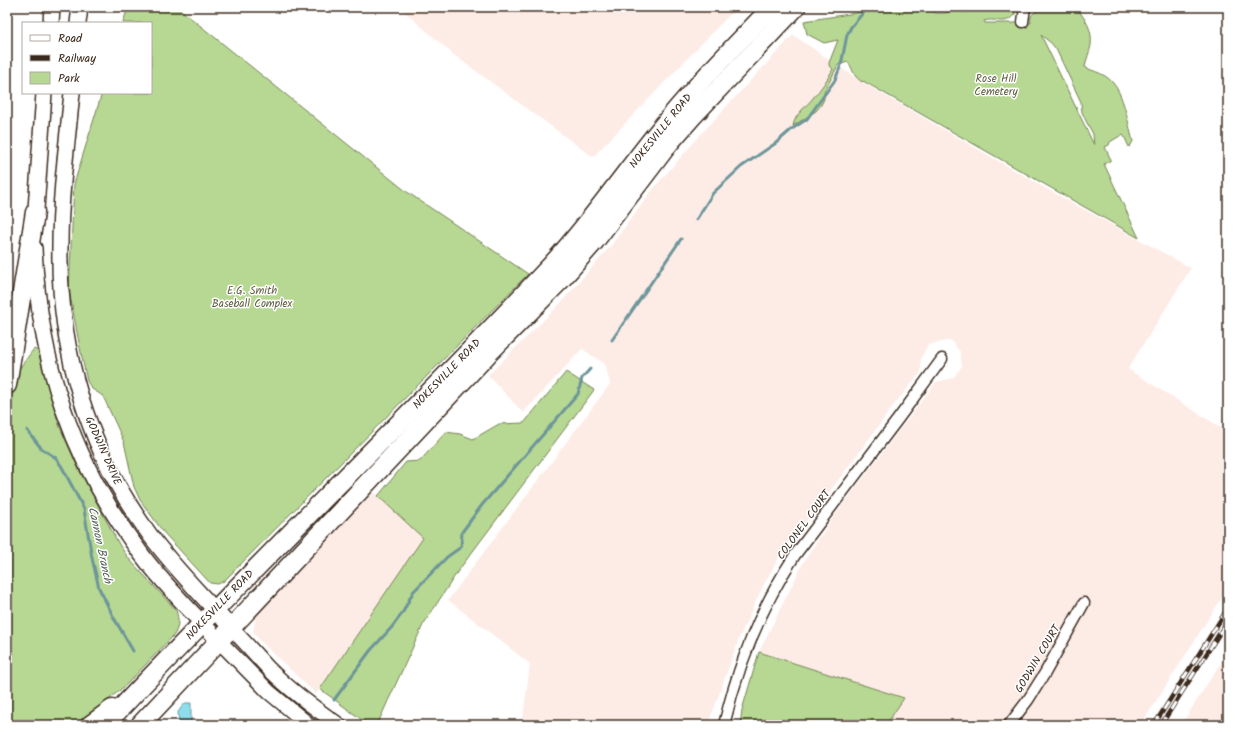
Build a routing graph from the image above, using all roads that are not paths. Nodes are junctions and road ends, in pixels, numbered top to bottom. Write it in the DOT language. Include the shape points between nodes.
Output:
graph roads {
  1 [pos="52,7"];
  2 [pos="80,7"];
  3 [pos="772,7"];
  4 [pos="796,7"];
  5 [pos="1025,7"];
  6 [pos="51,22"];
  7 [pos="78,22"];
  8 [pos="1023,22"];
  9 [pos="44,94"];
  10 [pos="72,94"];
  11 [pos="35,212"];
  12 [pos="942,359"];
  13 [pos="7,385"];
  14 [pos="1084,603"];
  15 [pos="215,610"];
  16 [pos="202,623"];
  17 [pos="231,628"];
  18 [pos="219,641"];
  19 [pos="137,691"];
  20 [pos="90,725"];
  21 [pos="105,725"];
  22 [pos="140,725"];
  23 [pos="309,725"];
  24 [pos="339,725"];
  25 [pos="724,725"];
  26 [pos="1009,725"];
  1 -- 6 [label="main road"];
  2 -- 7 [label="main road"];
  3 -- 15 [label="highway, NOKESVILLE ROAD" via="665,123 598,211 543,275"];
  4 -- 17 [label="highway, NOKESVILLE ROAD" via="671,141 595,241 559,282"];
  5 -- 8 [label="street"];
  9 -- 11 [label="main road, GODWIN DRIVE"];
  10 -- 15 [label="main road, GODWIN DRIVE" via="60,245 60,279 67,344 73,372 95,437 129,503 170,561"];
  11 -- 13 [label="highway"];
  11 -- 16 [label="main road, GODWIN DRIVE" via="35,279 41,323 48,360 69,425 98,487 123,528 143,556"];
  12 -- 25 [label="street, COLONEL COURT" via="782,576 750,639"];
  14 -- 26 [label="street, GODWIN COURT" via="1046,673"];
  15 -- 16 [label="highway, NOKESVILLE ROAD"];
  15 -- 17 [label="main road, GODWIN DRIVE"];
  16 -- 18 [label="main road, GODWIN DRIVE"];
  16 -- 19 [label="highway, NOKESVILLE ROAD"];
  17 -- 18 [label="highway, NOKESVILLE ROAD"];
  17 -- 24 [label="street, GODWIN DRIVE" via="294,691"];
  18 -- 22 [label="highway, NOKESVILLE ROAD"];
  18 -- 23 [label="street, GODWIN DRIVE" via="269,692"];
  19 -- 20 [label="highway"];
  19 -- 21 [label="highway, NOKESVILLE ROAD"];
}
